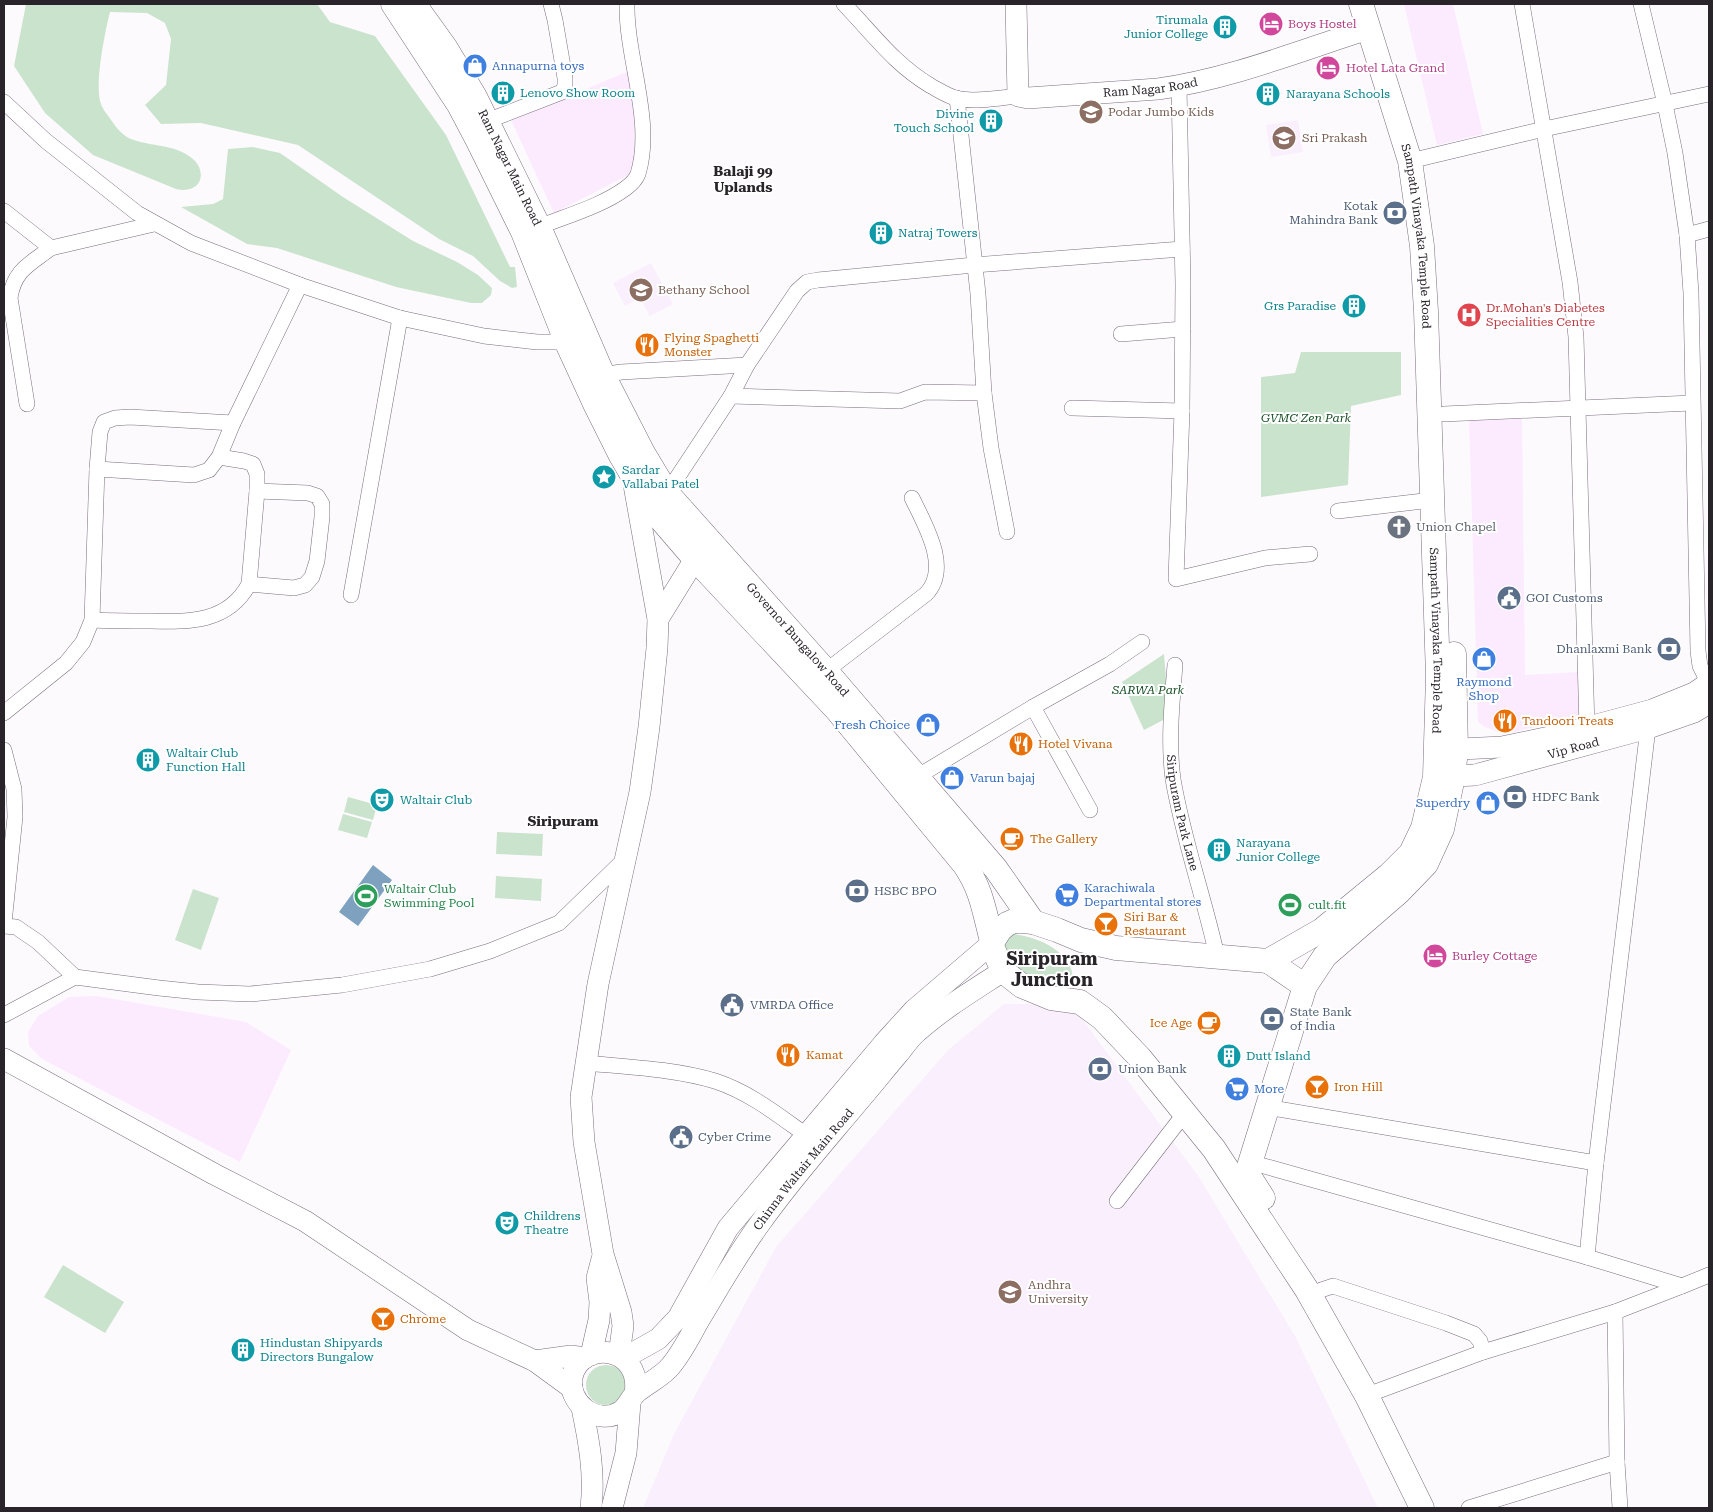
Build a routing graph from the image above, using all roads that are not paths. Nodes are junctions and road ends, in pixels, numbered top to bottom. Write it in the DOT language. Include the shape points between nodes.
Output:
graph roads {
  1 [pos="393,4"];
  2 [pos="414,4"];
  3 [pos="551,4"];
  4 [pos="627,4"];
  5 [pos="844,4"];
  6 [pos="1016,4"];
  7 [pos="1360,4"];
  8 [pos="1377,4"];
  9 [pos="1522,4"];
  10 [pos="1641,4"];
  11 [pos="1368,29"];
  12 [pos="1180,86"];
  13 [pos="1709,94"];
  14 [pos="1018,96"];
  15 [pos="957,98"];
  16 [pos="4,102"];
  17 [pos="1665,104"];
  18 [pos="487,121"];
  19 [pos="1544,129"];
  20 [pos="1418,160"];
  21 [pos="4,211"];
  22 [pos="154,224"];
  23 [pos="539,227"];
  24 [pos="1709,229"];
  25 [pos="1687,235"];
  26 [pos="51,248"];
  27 [pos="1182,249"];
  28 [pos="28,265"];
  29 [pos="974,265"];
  30 [pos="4,275"];
  31 [pos="300,285"];
  32 [pos="400,318"];
  33 [pos="1183,329"];
  34 [pos="1121,334"];
  35 [pos="578,341"];
  36 [pos="747,365"];
  37 [pos="603,374"];
  38 [pos="984,393"];
  39 [pos="730,396"];
  40 [pos="1692,403"];
  41 [pos="27,404"];
  42 [pos="1578,407"];
  43 [pos="1072,408"];
  44 [pos="1182,411"];
  45 [pos="1444,414"];
  46 [pos="233,423"];
  47 [pos="219,457"];
  48 [pos="97,469"];
  49 [pos="633,477"];
  50 [pos="257,491"];
  51 [pos="667,493"];
  52 [pos="912,498"];
  53 [pos="1432,500"];
  54 [pos="1338,511"];
  55 [pos="1007,532"];
  56 [pos="713,544"];
  57 [pos="1310,554"];
  58 [pos="695,559"];
  59 [pos="249,584"];
  60 [pos="351,595"];
  61 [pos="658,619"];
  62 [pos="92,620"];
  63 [pos="1142,642"];
  64 [pos="1175,665"];
  65 [pos="826,671"];
  66 [pos="1709,684"];
  67 [pos="1709,702"];
  68 [pos="1034,707"];
  69 [pos="4,713"];
  70 [pos="1587,728"];
  71 [pos="1648,728"];
  72 [pos="4,750"];
  73 [pos="1446,750"];
  74 [pos="1444,777"];
  75 [pos="908,783"];
  76 [pos="1090,810"];
  77 [pos="626,858"];
  78 [pos="1033,922"];
  79 [pos="4,925"];
  80 [pos="992,942"];
  81 [pos="1217,956"];
  82 [pos="1268,961"];
  83 [pos="1003,971"];
  84 [pos="75,977"];
  85 [pos="1304,986"];
  86 [pos="4,1015"];
  87 [pos="4,1059"];
  88 [pos="586,1063"];
  89 [pos="1184,1113"];
  90 [pos="1263,1117"];
  91 [pos="806,1136"];
  92 [pos="1206,1139"];
  93 [pos="1250,1162"];
  94 [pos="1596,1163"];
  95 [pos="1117,1201"];
  96 [pos="603,1254"];
  97 [pos="1587,1257"];
  98 [pos="1709,1275"];
  99 [pos="1682,1286"];
  100 [pos="1321,1290"];
  101 [pos="1615,1312"];
  102 [pos="1483,1352"];
  103 [pos="588,1356"];
  104 [pos="621,1357"];
  105 [pos="535,1361"];
  106 [pos="572,1388"];
  107 [pos="1372,1393"];
  108 [pos="632,1399"];
  109 [pos="582,1408"];
  110 [pos="1617,1462"];
  111 [pos="591,1508"];
  112 [pos="612,1508"];
  113 [pos="1422,1508"];
  114 [pos="1438,1508"];
  115 [pos="1469,1508"];
  116 [pos="1620,1508"];
  1 -- 35 [label="main road" via="459,105"];
  2 -- 18 [label="main road, Ram Nagar Main Road" via="445,47"];
  3 -- 18 [label="street" via="565,78 562,92"];
  4 -- 23 [label="street" via="642,125 637,176 626,188 603,201"];
  5 -- 15 [label="street" via="902,65 922,81"];
  6 -- 14 [label="street"];
  7 -- 11 [label="main road, Sampath Vinayaka Temple Road"];
  8 -- 20 [label="main road, Sampath Vinayaka Temple Road"];
  9 -- 19 [label="street"];
  10 -- 17 [label="street"];
  11 -- 12 [label="street, Ram Nagar Road"];
  11 -- 20 [label="main road, Sampath Vinayaka Temple Road"];
  12 -- 14 [label="street, Ram Nagar Road" via="1158,90"];
  12 -- 27 [label="street"];
  13 -- 17 [label="street"];
  14 -- 15 [label="street"];
  15 -- 29 [label="street"];
  16 -- 22 [label="street" via="64,156"];
  17 -- 19 [label="street"];
  17 -- 25 [label="street"];
  18 -- 23 [label="main road, Ram Nagar Main Road"];
  19 -- 20 [label="street"];
  19 -- 42 [label="street" via="1570,282"];
  20 -- 45 [label="main road, Sampath Vinayaka Temple Road" via="1437,245"];
  20 -- 53 [label="main road, Sampath Vinayaka Temple Road"];
  21 -- 26 [label="street"];
  22 -- 26 [label="street"];
  22 -- 31 [label="street"];
  23 -- 35 [label="main road, Ram Nagar Main Road"];
  24 -- 25 [label="street"];
  25 -- 40 [label="street"];
  26 -- 28 [label="street"];
  27 -- 29 [label="street"];
  27 -- 33 [label="street"];
  28 -- 30 [label="street"];
  28 -- 41 [label="street" via="18,274 10,298"];
  29 -- 36 [label="street" via="807,282 797,291"];
  29 -- 38 [label="street"];
  31 -- 32 [label="street"];
  31 -- 46 [label="street"];
  32 -- 35 [label="street" via="484,336 535,342"];
  32 -- 60 [label="street"];
  33 -- 34 [label="street"];
  33 -- 44 [label="street"];
  35 -- 37 [label="main road, Governor Bungalow Road"];
  35 -- 49 [label="main road" via="596,406"];
  36 -- 37 [label="street"];
  36 -- 39 [label="street"];
  37 -- 51 [label="main road, Governor Bungalow Road"];
  38 -- 39 [label="street" via="925,392 900,401"];
  38 -- 55 [label="street"];
  39 -- 51 [label="street"];
  40 -- 42 [label="street"];
  40 -- 66 [label="street" via="1698,652 1700,666"];
  42 -- 45 [label="street"];
  42 -- 70 [label="street"];
  43 -- 44 [label="street"];
  44 -- 57 [label="street" via="1176,578 1265,558"];
  45 -- 73 [label="main road, Sampath Vinayaka Temple Road" via="1448,483"];
  46 -- 47 [label="street"];
  46 -- 48 [label="street" via="130,417 109,419 100,432"];
  47 -- 48 [label="street" via="209,470 194,475"];
  47 -- 50 [label="street" via="252,464 257,474"];
  48 -- 62 [label="street"];
  49 -- 58 [label="main road" via="652,509"];
  49 -- 61 [label="street"];
  50 -- 59 [label="street"];
  50 -- 59 [label="street" via="317,496 322,504 322,518 317,561 312,578 305,585 294,588"];
  51 -- 56 [label="main road, Governor Bungalow Road"];
  52 -- 65 [label="street" via="933,546 937,575 933,587"];
  53 -- 54 [label="street"];
  53 -- 73 [label="main road, Sampath Vinayaka Temple Road" via="1438,676"];
  56 -- 58 [label="street"];
  56 -- 65 [label="main road, Governor Bungalow Road"];
  58 -- 61 [label="street"];
  58 -- 75 [label="main road"];
  59 -- 62 [label="street" via="238,601 222,612 202,619 180,622"];
  61 -- 77 [label="street" via="649,727"];
  62 -- 69 [label="street" via="82,642 66,663"];
  63 -- 68 [label="street"];
  64 -- 81 [label="street, Siripuram Park Lane" via="1171,732 1173,778"];
  65 -- 75 [label="main road, Governor Bungalow Road"];
  66 -- 70 [label="street, Vip Road" via="1673,702"];
  67 -- 71 [label="street, Vip Road" via="1694,712"];
  68 -- 75 [label="street"];
  68 -- 76 [label="street"];
  70 -- 73 [label="street, Vip Road" via="1502,747"];
  71 -- 74 [label="street, Vip Road" via="1474,775"];
  71 -- 94 [label="street"];
  72 -- 79 [label="street" via="14,789 15,818"];
  73 -- 74 [label="main road, Sampath Vinayaka Temple Road"];
  74 -- 82 [label="main road, Sampath Vinayaka Temple Road" via="1411,854 1322,930"];
  74 -- 85 [label="main road, Sampath Vinayaka Temple Road" via="1442,829 1426,864 1400,892 1325,956"];
  75 -- 78 [label="main road, Governor Bungalow Road" via="996,869"];
  75 -- 80 [label="main road" via="974,878"];
  77 -- 84 [label="street" via="559,923 490,951 430,970 342,985 250,994 159,988"];
  77 -- 88 [label="street" via="598,984"];
  78 -- 80 [label="main road" via="1007,924"];
  78 -- 81 [label="main road" via="1080,940 1116,948"];
  79 -- 84 [label="street" via="16,927 38,942"];
  80 -- 83 [label="main road"];
  80 -- 91 [label="street, Chinna Waltair Main Road" via="914,1010"];
  81 -- 82 [label="main road"];
  82 -- 85 [label="main road"];
  83 -- 89 [label="main road" via="1022,986 1051,998 1080,1002 1102,1018 1140,1058"];
  83 -- 108 [label="street, Chinna Waltair Main Road" via="916,1032 761,1222 668,1368"];
  84 -- 86 [label="street"];
  85 -- 90 [label="main road, Sampath Vinayaka Temple Road"];
  87 -- 105 [label="street" via="305,1221 468,1330"];
  88 -- 91 [label="street" via="715,1081 758,1101"];
  88 -- 96 [label="street" via="581,1097 584,1142"];
  89 -- 92 [label="main road"];
  89 -- 95 [label="street"];
  90 -- 92 [label="main road" via="1251,1142 1240,1148"];
  90 -- 93 [label="main road, Sampath Vinayaka Temple Road"];
  90 -- 94 [label="street"];
  91 -- 104 [label="street, Chinna Waltair Main Road" via="728,1228 678,1318 658,1339"];
  92 -- 107 [label="main road"];
  93 -- 97 [label="street"];
  93 -- 100 [label="main road" via="1246,1173"];
  94 -- 97 [label="street"];
  96 -- 103 [label="street" via="597,1278 599,1320"];
  96 -- 104 [label="street" via="622,1312"];
  97 -- 99 [label="street"];
  98 -- 99 [label="street"];
  99 -- 101 [label="street"];
  100 -- 102 [label="street" via="1333,1286 1446,1323 1474,1334"];
  100 -- 107 [label="main road"];
  101 -- 102 [label="street"];
  101 -- 110 [label="street"];
  102 -- 107 [label="street"];
  103 -- 104 [label="street" via="609,1352"];
  103 -- 105 [label="street"];
  103 -- 106 [label="street" via="574,1373"];
  104 -- 108 [label="street" via="635,1375"];
  105 -- 106 [label="street"];
  106 -- 109 [label="street"];
  107 -- 113 [label="main road"];
  107 -- 114 [label="main road"];
  108 -- 109 [label="street" via="618,1413 604,1416"];
  108 -- 112 [label="street" via="626,1454"];
  109 -- 111 [label="street" via="591,1458"];
  110 -- 115 [label="street"];
  110 -- 116 [label="street"];
}
